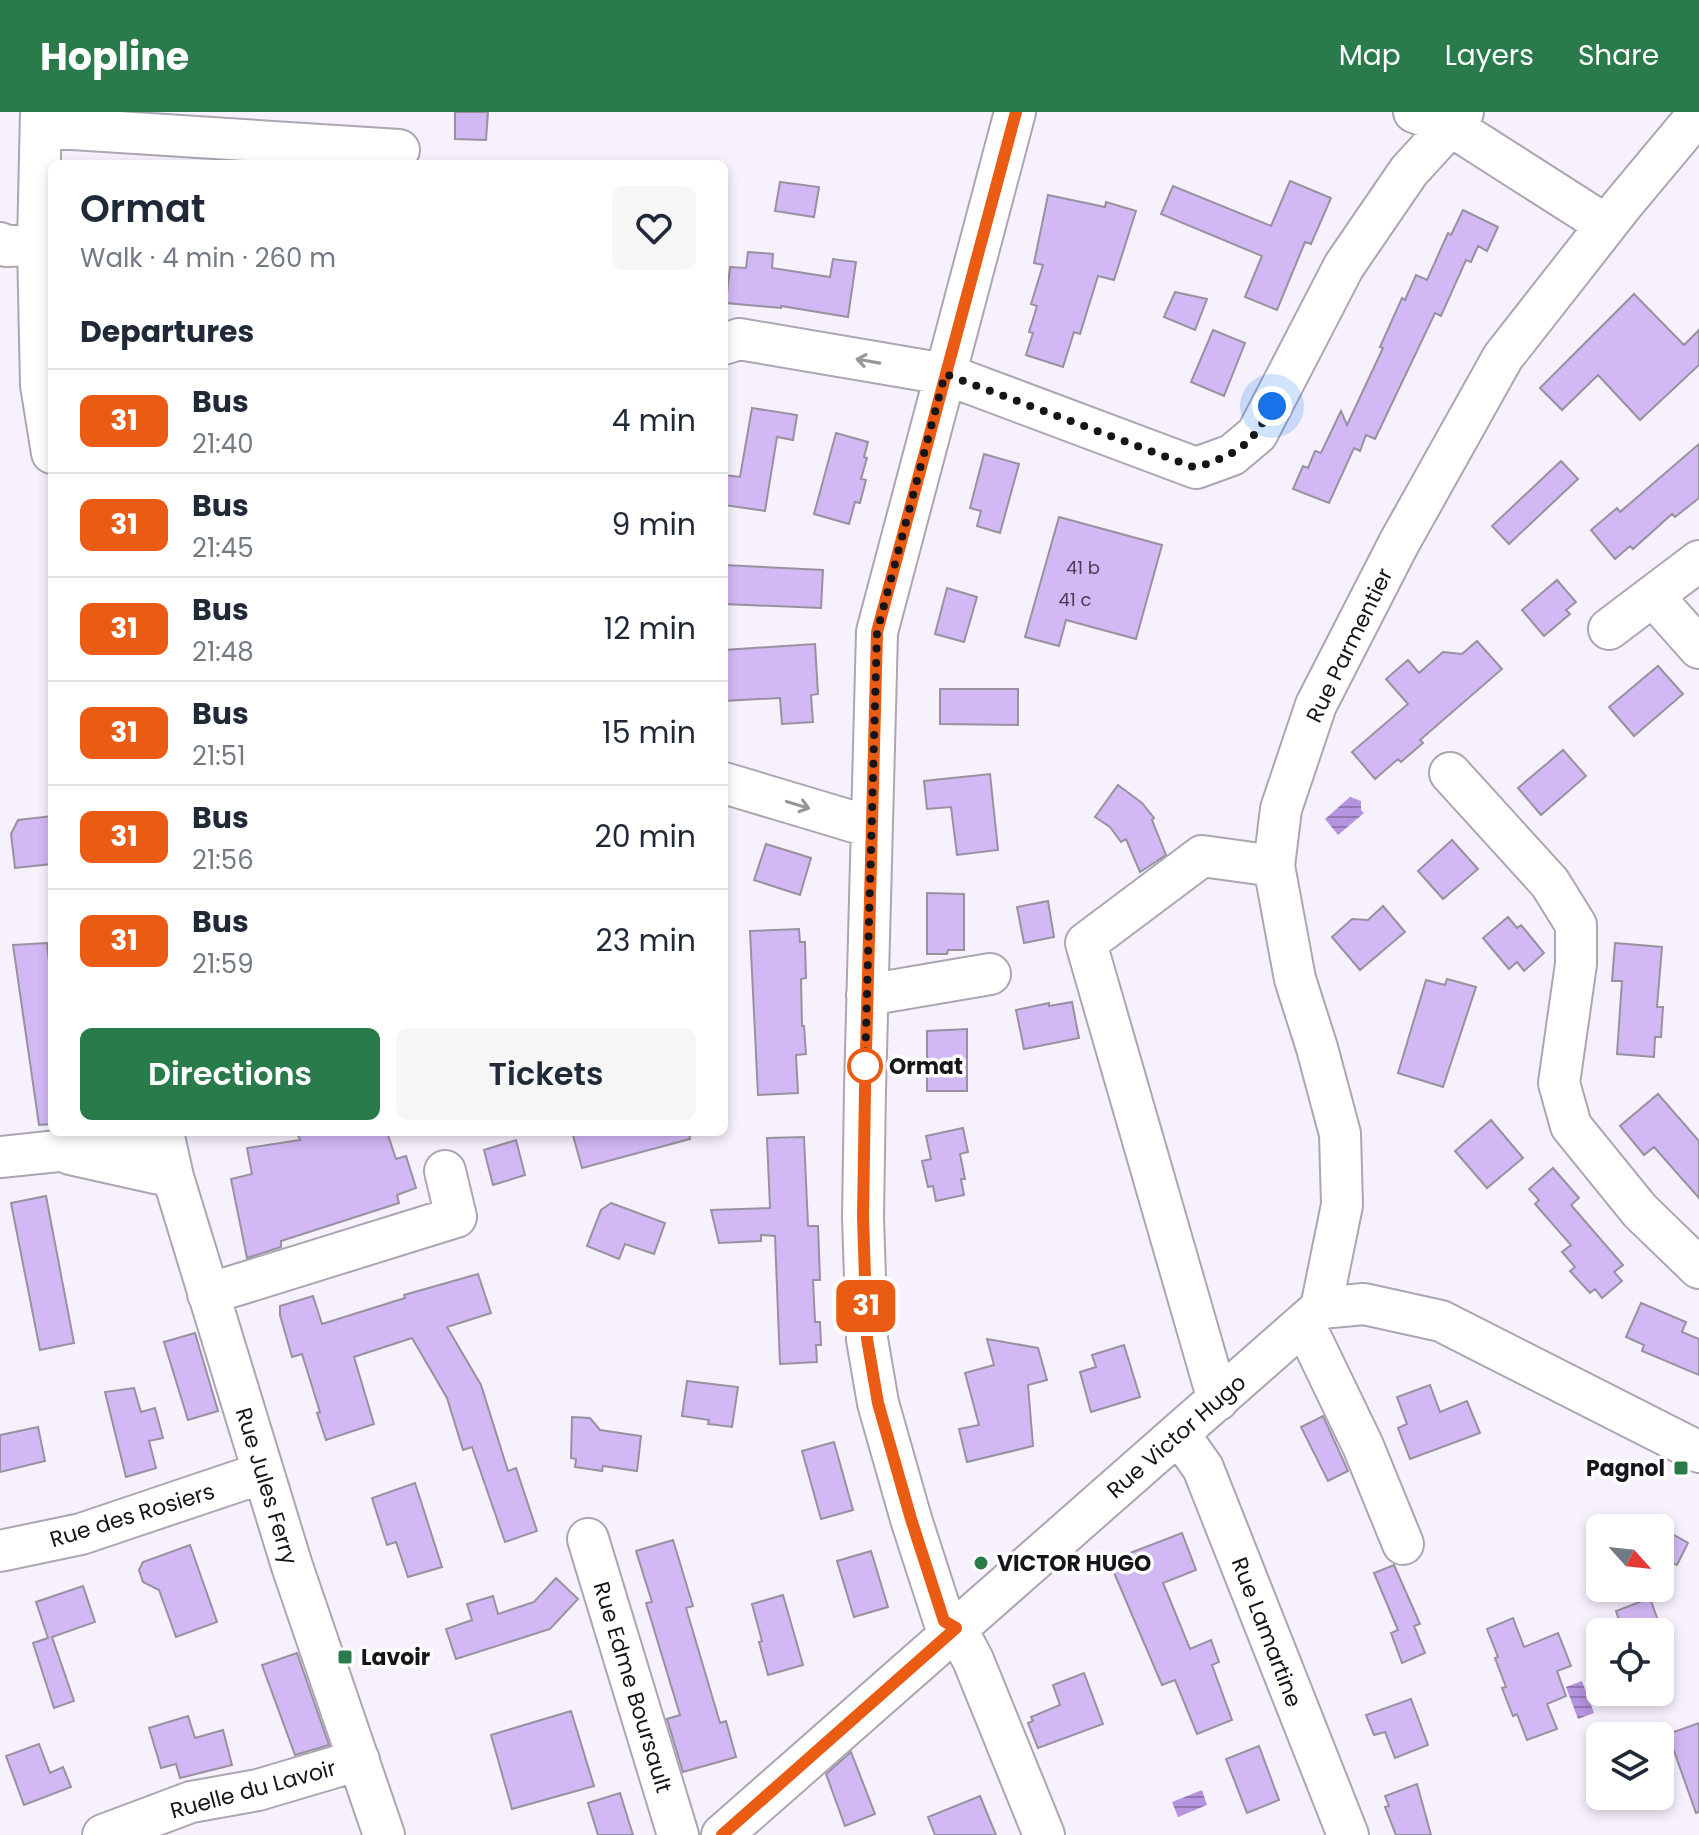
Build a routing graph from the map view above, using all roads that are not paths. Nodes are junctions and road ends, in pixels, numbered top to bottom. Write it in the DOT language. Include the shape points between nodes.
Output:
graph roads {
  1 [pos="1015,112"];
  2 [pos="1414,112"];
  3 [pos="1699,113"];
  4 [pos="41,119"];
  5 [pos="1457,119"];
  6 [pos="399,150"];
  7 [pos="1606,225"];
  8 [pos="32,254"];
  9 [pos="728,343"];
  10 [pos="945,374"];
  11 [pos="48,428"];
  12 [pos="1699,561"];
  13 [pos="1653,596"];
  14 [pos="1609,629"];
  15 [pos="1699,648"];
  16 [pos="1450,773"];
  17 [pos="728,784"];
  18 [pos="871,827"];
  19 [pos="1274,866"];
  20 [pos="990,974"];
  21 [pos="867,995"];
  22 [pos="124,1136"];
  23 [pos="164,1136"];
  24 [pos="58,1151"];
  25 [pos="0,1157"];
  26 [pos="445,1171"];
  27 [pos="173,1177"];
  28 [pos="1699,1268"];
  29 [pos="208,1294"];
  30 [pos="1311,1317"];
  31 [pos="1218,1400"];
  32 [pos="1179,1434"];
  33 [pos="1699,1452"];
  34 [pos="262,1473"];
  35 [pos="588,1539"];
  36 [pos="1403,1544"];
  37 [pos="0,1551"];
  38 [pos="956,1628"];
  39 [pos="359,1760"];
  40 [pos="103,1835"];
  41 [pos="384,1835"];
  42 [pos="678,1835"];
  43 [pos="722,1835"];
  44 [pos="1044,1835"];
  45 [pos="1348,1835"];
  1 -- 10 [label="street"];
  2 -- 5 [label="street"];
  3 -- 7 [label="street, Rue Parmentier"];
  4 -- 6 [label="street"];
  4 -- 8 [label="street"];
  5 -- 7 [label="street"];
  5 -- 10 [label="street" via="1409,171 1344,266 1257,434 1232,455 1196,468"];
  7 -- 19 [label="street, Rue Parmentier" via="1503,357 1392,556 1316,705 1281,809"];
  8 -- 11 [label="street"];
  10 -- 9 [label="street, one-way" via="739,339"];
  10 -- 18 [label="street" via="877,632"];
  12 -- 13 [label="street"];
  13 -- 14 [label="street"];
  13 -- 15 [label="street"];
  16 -- 28 [label="street" via="1550,883 1576,925 1576,964 1559,1083 1571,1126 1640,1211"];
  17 -- 18 [label="street, one-way"];
  18 -- 21 [label="street"];
  19 -- 30 [label="street, Rue Parmentier" via="1295,979 1340,1134 1342,1205"];
  19 -- 31 [label="street" via="1202,856 1086,943"];
  20 -- 21 [label="street"];
  21 -- 38 [label="street" via="867,1339 878,1403 911,1519 944,1621"];
  22 -- 24 [label="street"];
  23 -- 27 [label="street, Rue Jules Ferry"];
  24 -- 25 [label="street"];
  24 -- 27 [label="street"];
  26 -- 29 [label="street" via="456,1217"];
  27 -- 29 [label="street, Rue Jules Ferry"];
  29 -- 34 [label="street, Rue Jules Ferry"];
  30 -- 31 [label="street, Rue Victor Hugo"];
  30 -- 33 [label="street" via="1364,1304 1441,1321"];
  30 -- 36 [label="street" via="1312,1340"];
  31 -- 32 [label="street, Rue Victor Hugo"];
  32 -- 38 [label="street, Rue Victor Hugo"];
  32 -- 45 [label="street, Rue Lamartine" via="1203,1468"];
  34 -- 37 [label="street, Rue des Rosiers" via="81,1534"];
  34 -- 39 [label="street, Rue Jules Ferry"];
  35 -- 42 [label="street, Rue Edme Boursault"];
  38 -- 43 [label="street, Rue Victor Hugo"];
  38 -- 44 [label="street"];
  39 -- 40 [label="street, Ruelle du Lavoir" via="258,1790 191,1802"];
  39 -- 41 [label="street, Rue Jules Ferry"];
}
